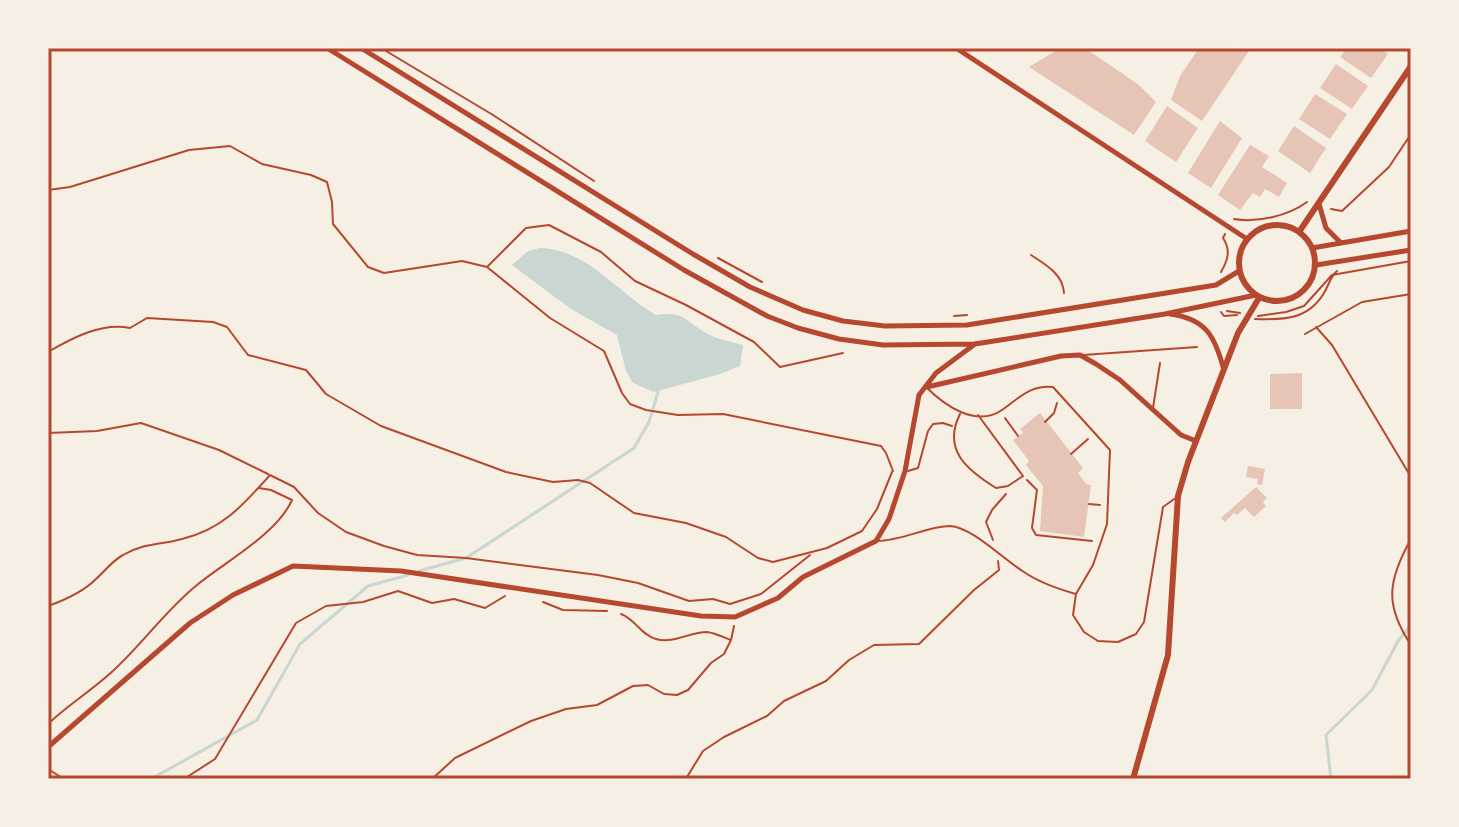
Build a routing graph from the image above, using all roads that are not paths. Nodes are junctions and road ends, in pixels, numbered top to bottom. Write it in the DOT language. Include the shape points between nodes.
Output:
graph roads {
  1 [pos="327,48"];
  2 [pos="361,48"];
  3 [pos="956,48"];
  4 [pos="1411,66"];
  5 [pos="1320,203"];
  6 [pos="1411,231"];
  7 [pos="1299,232"];
  8 [pos="1247,239"];
  9 [pos="1340,243"];
  10 [pos="1312,248"];
  11 [pos="1411,250"];
  12 [pos="1316,265"];
  13 [pos="1239,271"];
  14 [pos="1411,294"];
  15 [pos="1258,296"];
  16 [pos="1165,314"];
  17 [pos="1316,327"];
  18 [pos="1305,334"];
  19 [pos="975,344"];
  20 [pos="1197,347"];
  21 [pos="1080,355"];
  22 [pos="1160,363"];
  23 [pos="1225,372"];
  24 [pos="926,387"];
  25 [pos="1153,409"];
  26 [pos="960,413"];
  27 [pos="978,415"];
  28 [pos="954,426"];
  29 [pos="1196,441"];
  30 [pos="905,471"];
  31 [pos="1411,477"];
  32 [pos="1178,496"];
  33 [pos="1411,539"];
  34 [pos="876,541"];
  35 [pos="1076,594"];
  36 [pos="1411,645"];
  37 [pos="48,747"];
  38 [pos="1133,779"];
  1 -- 19 [label="street" via="672,263 767,316 839,339 883,345"];
  2 -- 13 [label="street" via="715,267 773,298 843,321 967,325 1221,284"];
  3 -- 8 [label="street"];
  4 -- 5 [label="street"];
  5 -- 7 [label="street"];
  5 -- 9 [label="street" via="1326,228"];
  6 -- 9 [label="street"];
  7 -- 8 [label="street" via="1281,225 1262,228"];
  7 -- 10 [label="street"];
  8 -- 13 [label="street"];
  9 -- 10 [label="street"];
  10 -- 12 [label="street"];
  11 -- 12 [label="street"];
  12 -- 15 [label="street" via="1302,293 1289,300 1273,302"];
  13 -- 15 [label="street" via="1246,287"];
  14 -- 17 [label="lane" via="1362,302"];
  15 -- 16 [label="street"];
  15 -- 23 [label="street"];
  16 -- 19 [label="street"];
  16 -- 23 [label="street" via="1189,316 1213,336"];
  17 -- 18 [label="lane"];
  17 -- 31 [label="lane"];
  19 -- 24 [label="street"];
  20 -- 21 [label="lane"];
  21 -- 24 [label="street"];
  21 -- 25 [label="street"];
  22 -- 25 [label="lane"];
  23 -- 29 [label="street"];
  24 -- 26 [label="lane"];
  24 -- 30 [label="street" via="919,395"];
  25 -- 29 [label="street" via="1181,435"];
  26 -- 27 [label="lane"];
  26 -- 28 [label="lane"];
  27 -- 28 [label="lane" via="1023,476 1008,486 996,488 963,465"];
  27 -- 35 [label="lane" via="994,414 1028,390 1053,387 1110,450 1107,524"];
  28 -- 30 [label="lane" via="933,424 918,468"];
  29 -- 32 [label="street"];
  30 -- 34 [label="street"];
  32 -- 35 [label="lane" via="1163,507 1147,610 1136,634 1118,642 1098,641 1084,632 1073,615"];
  32 -- 38 [label="street" via="1168,655"];
  33 -- 36 [label="lane" via="1396,566 1392,592 1399,627"];
  34 -- 35 [label="lane" via="951,526 976,535 1028,575"];
  34 -- 37 [label="street" via="735,617 401,571 293,566 190,623"];
}
